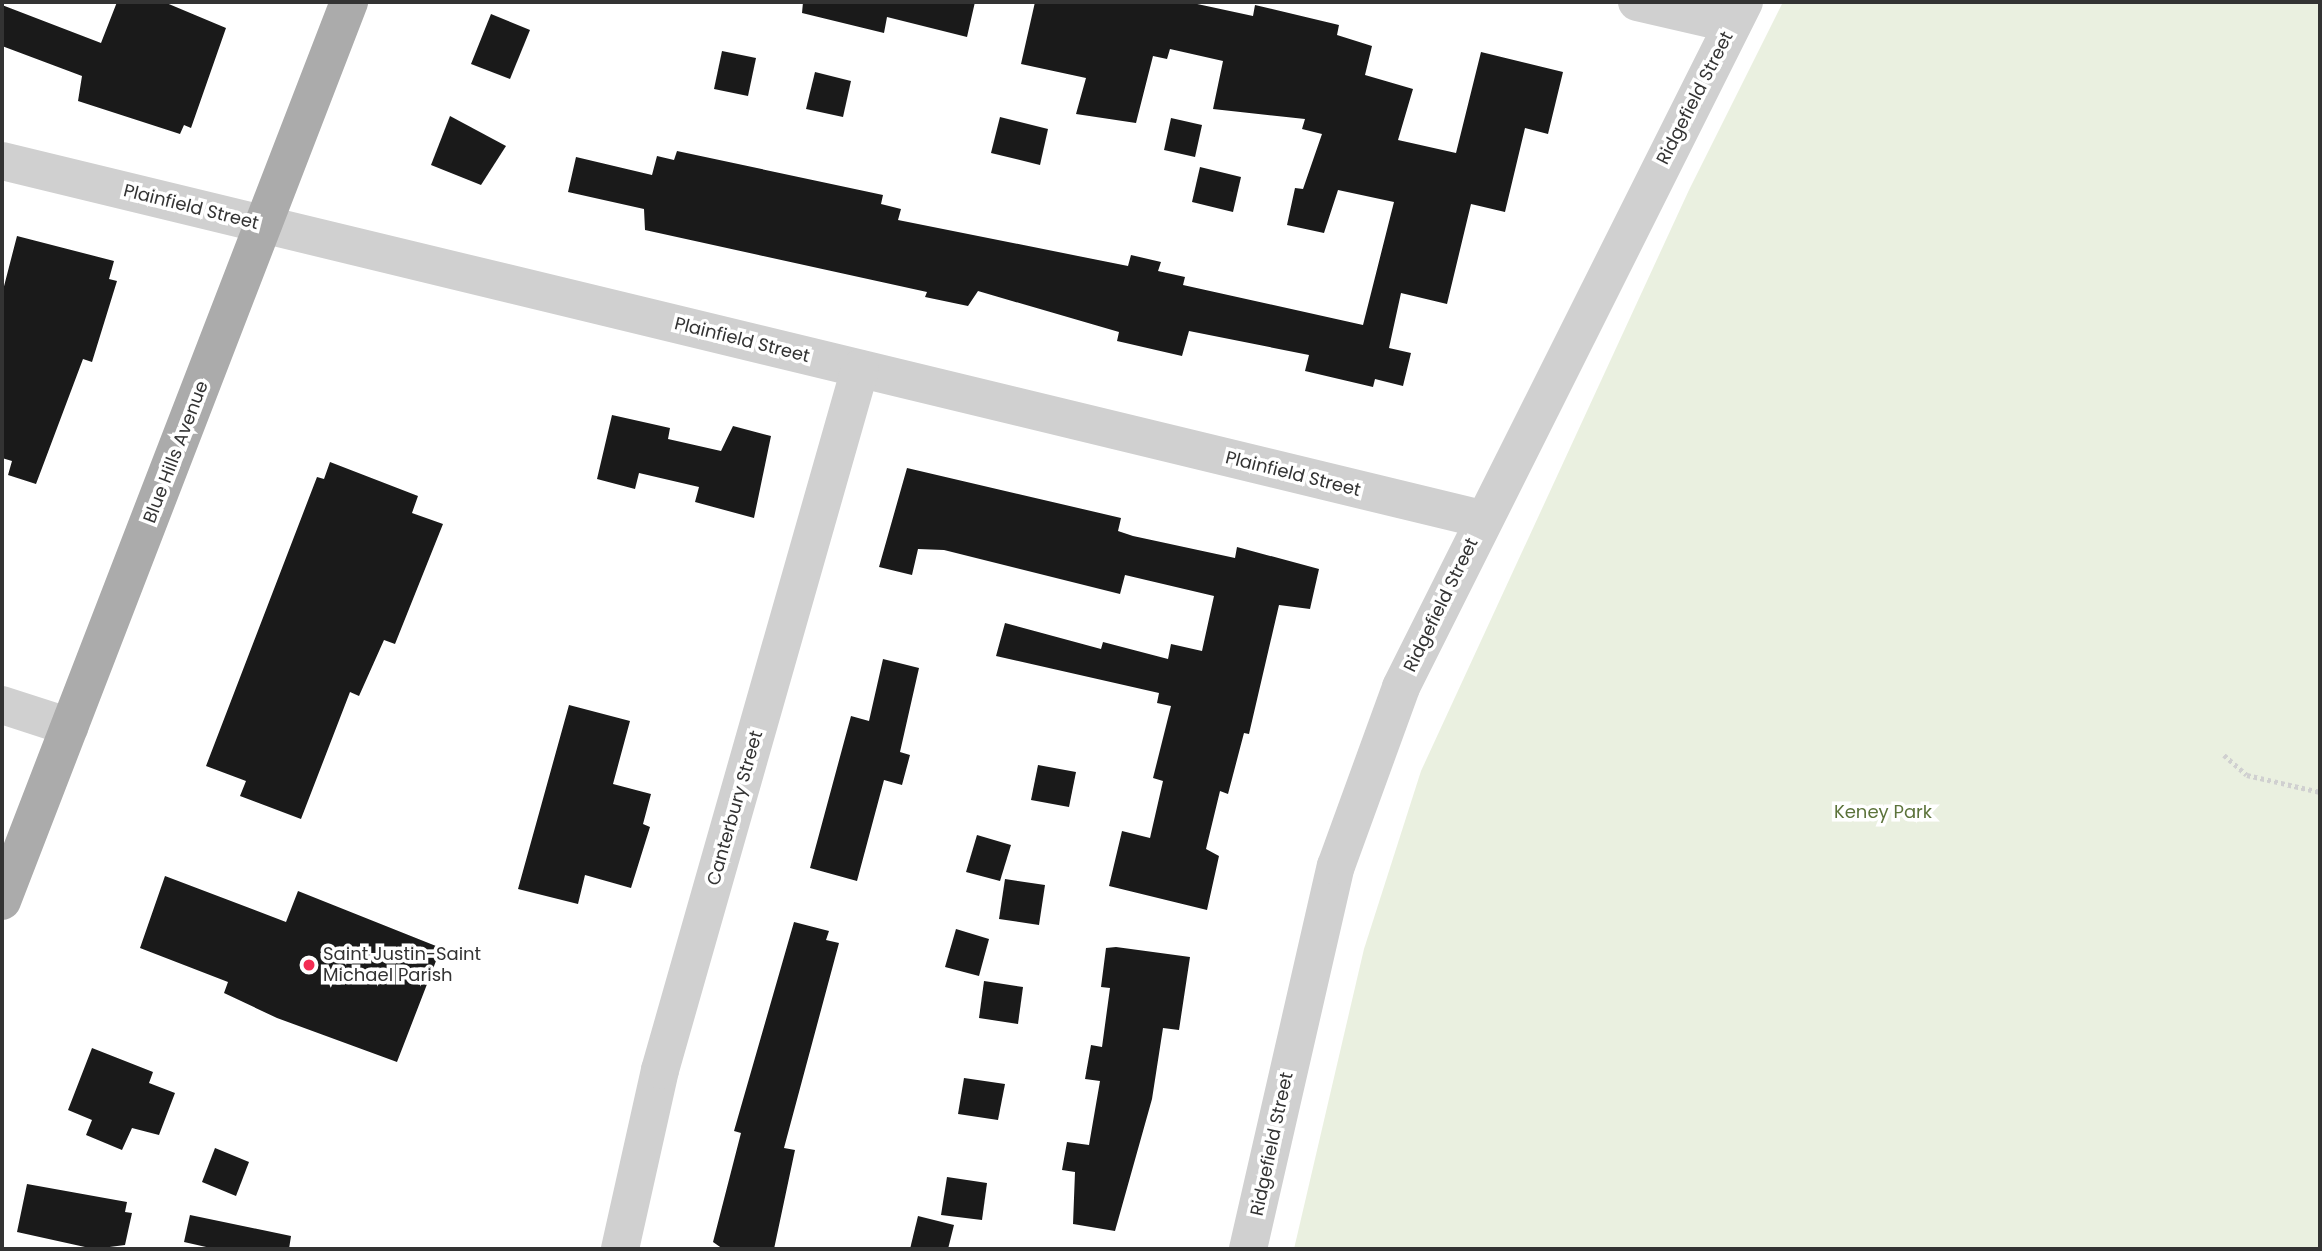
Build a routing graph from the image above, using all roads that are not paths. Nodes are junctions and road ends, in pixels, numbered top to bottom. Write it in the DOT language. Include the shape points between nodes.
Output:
graph roads {
  1 [pos="349,2"];
  2 [pos="1637,2"];
  3 [pos="1738,13"];
  4 [pos="2,162"];
  5 [pos="262,224"];
  6 [pos="860,369"];
  7 [pos="1482,519"];
  8 [pos="2,705"];
  9 [pos="70,727"];
  10 [pos="2,901"];
  11 [pos="620,1249"];
  12 [pos="1248,1249"];
  1 -- 5 [label="main road, Blue Hills Avenue"];
  2 -- 3 [label="street"];
  3 -- 7 [label="street, Ridgefield Street"];
  4 -- 5 [label="street, Plainfield Street"];
  5 -- 6 [label="street, Plainfield Street"];
  5 -- 9 [label="main road, Blue Hills Avenue"];
  6 -- 7 [label="street, Plainfield Street"];
  6 -- 11 [label="street, Canterbury Street" via="660,1070"];
  7 -- 12 [label="street, Ridgefield Street" via="1401,687 1336,866"];
  8 -- 9 [label="street"];
  9 -- 10 [label="main road, Blue Hills Avenue"];
}
